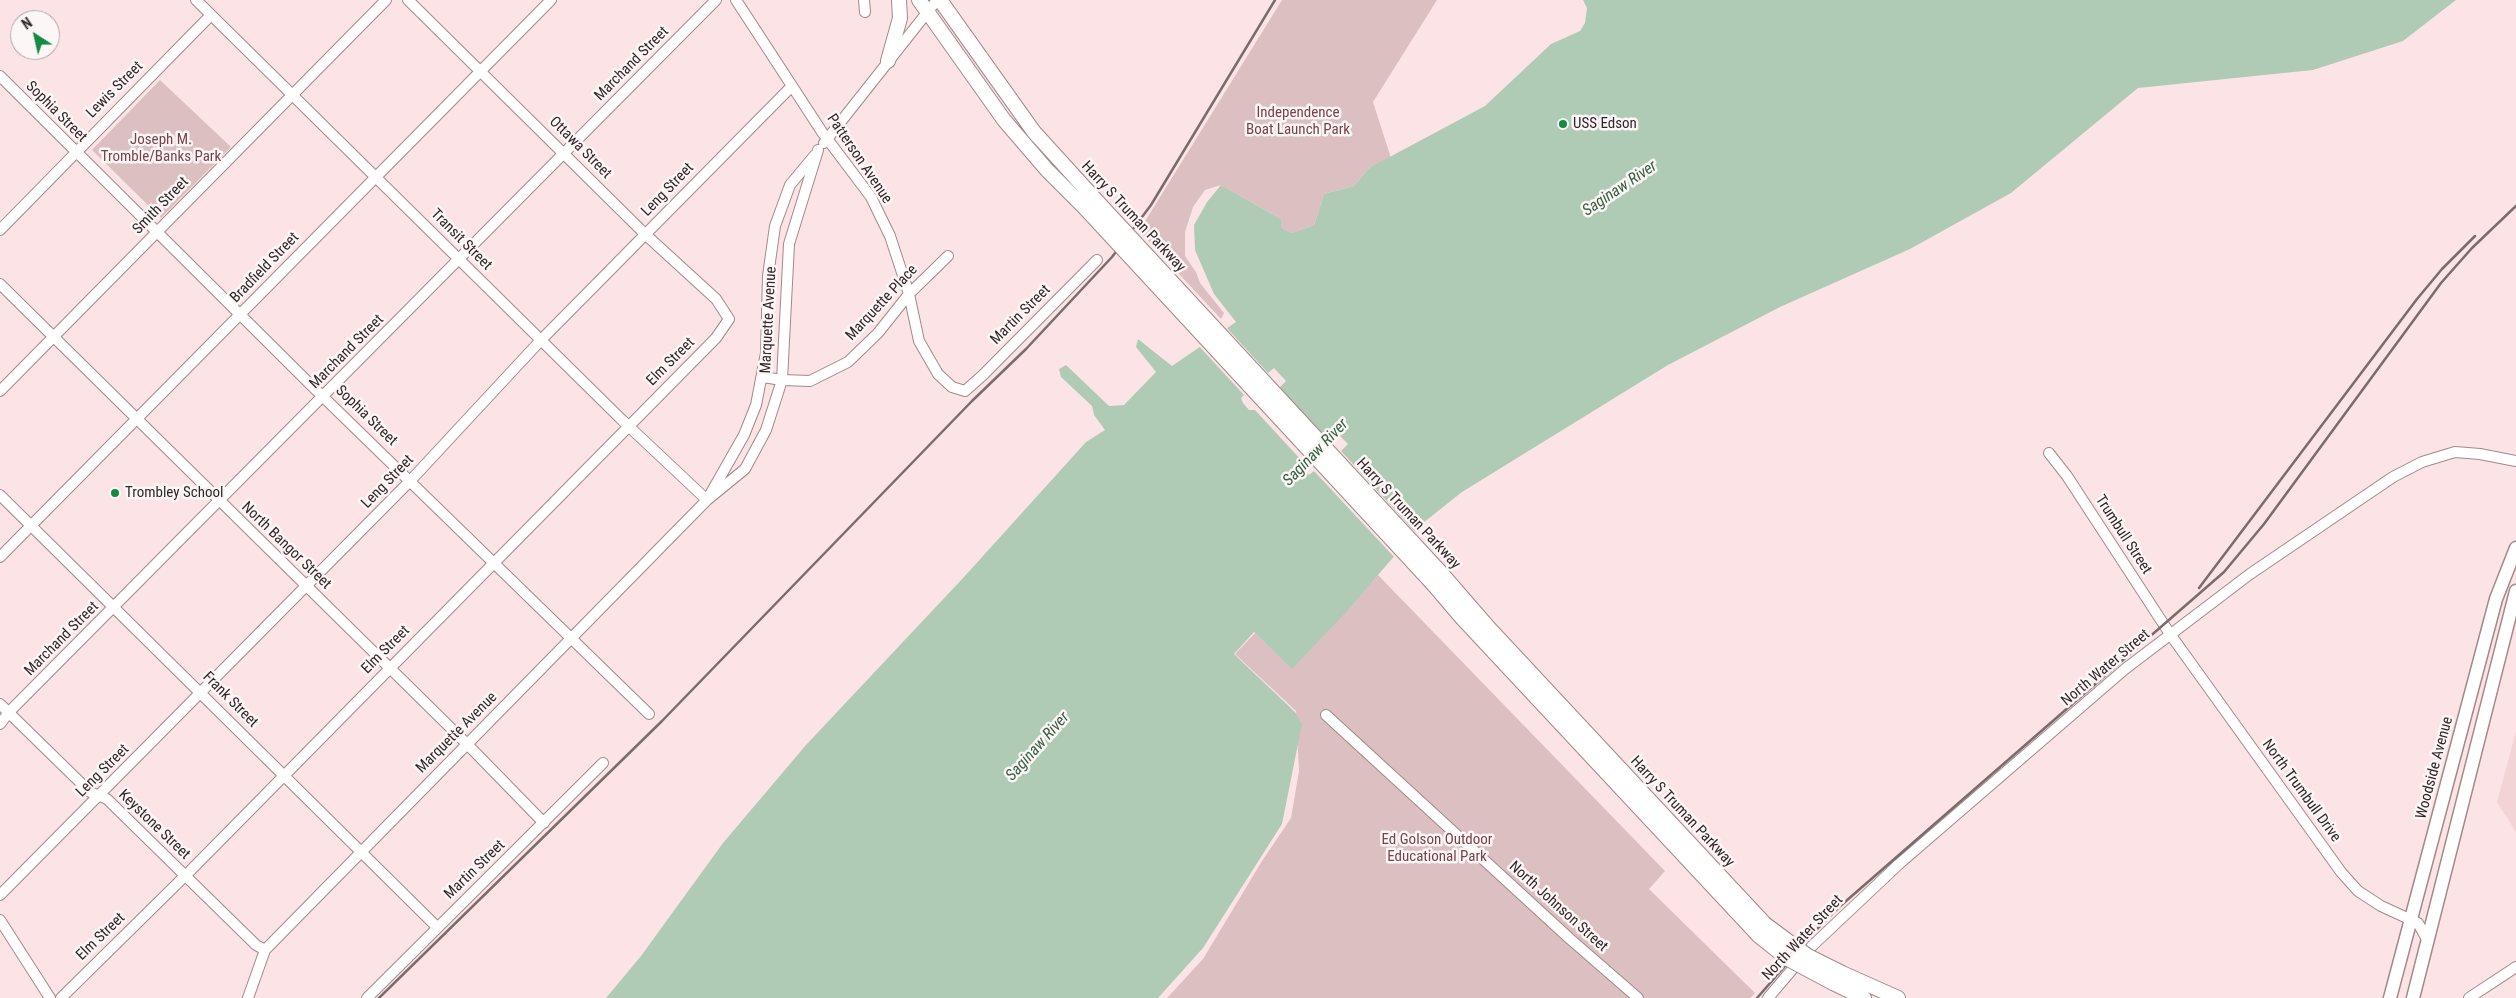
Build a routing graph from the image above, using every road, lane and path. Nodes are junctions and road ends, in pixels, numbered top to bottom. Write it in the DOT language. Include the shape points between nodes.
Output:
graph roads {
  1 [pos="196,0"];
  2 [pos="386,0"];
  3 [pos="408,0"];
  4 [pos="551,0"];
  5 [pos="716,0"];
  6 [pos="736,0"];
  7 [pos="864,0"];
  8 [pos="899,0"];
  9 [pos="919,0"];
  10 [pos="939,0"];
  11 [pos="865,12"];
  12 [pos="927,12"];
  13 [pos="211,15"];
  14 [pos="888,61"];
  15 [pos="482,71"];
  16 [pos="0,76"];
  17 [pos="792,86"];
  18 [pos="292,94"];
  19 [pos="827,139"];
  20 [pos="818,150"];
  21 [pos="75,152"];
  22 [pos="564,153"];
  23 [pos="375,177"];
  24 [pos="1088,202"];
  25 [pos="0,230"];
  26 [pos="158,232"];
  27 [pos="646,235"];
  28 [pos="948,256"];
  29 [pos="459,259"];
  30 [pos="1097,260"];
  31 [pos="0,284"];
  32 [pos="909,294"];
  33 [pos="241,314"];
  34 [pos="729,319"];
  35 [pos="54,336"];
  36 [pos="541,340"];
  37 [pos="763,377"];
  38 [pos="782,380"];
  39 [pos="0,391"];
  40 [pos="964,391"];
  41 [pos="324,396"];
  42 [pos="137,419"];
  43 [pos="628,426"];
  44 [pos="2049,453"];
  45 [pos="2516,461"];
  46 [pos="411,480"];
  47 [pos="0,495"];
  48 [pos="707,500"];
  49 [pos="219,502"];
  50 [pos="31,525"];
  51 [pos="2516,548"];
  52 [pos="0,557"];
  53 [pos="493,563"];
  54 [pos="306,587"];
  55 [pos="2516,591"];
  56 [pos="115,607"];
  57 [pos="2170,634"];
  58 [pos="572,638"];
  59 [pos="388,668"];
  60 [pos="202,693"];
  61 [pos="0,704"];
  62 [pos="9,712"];
  63 [pos="649,714"];
  64 [pos="1326,715"];
  65 [pos="0,724"];
  66 [pos="467,744"];
  67 [pos="604,763"];
  68 [pos="284,775"];
  69 [pos="99,796"];
  70 [pos="544,823"];
  71 [pos="361,851"];
  72 [pos="185,875"];
  73 [pos="0,895"];
  74 [pos="2410,919"];
  75 [pos="0,920"];
  76 [pos="437,927"];
  77 [pos="2428,941"];
  78 [pos="265,950"];
  79 [pos="2516,966"];
  80 [pos="1838,978"];
  81 [pos="50,998"];
  82 [pos="61,998"];
  83 [pos="248,998"];
  84 [pos="367,998"];
  85 [pos="1638,998"];
  86 [pos="1768,998"];
  87 [pos="1864,998"];
  88 [pos="1898,998"];
  89 [pos="2390,998"];
  90 [pos="2413,998"];
  91 [pos="2470,998"];
  1 -- 13 [label="street, Transit Street"];
  2 -- 18 [label="street, Smith Street"];
  3 -- 15 [label="street, Ottawa Street"];
  4 -- 15 [label="street, Bradfield Street"];
  5 -- 22 [label="street, Marchand Street"];
  6 -- 17 [label="street, Patterson Avenue"];
  7 -- 11 [label="street"];
  8 -- 14 [label="main road" via="900,18"];
  9 -- 12 [label="main road, Harry S Truman Parkway"];
  10 -- 12 [label="street, Marquette Avenue"];
  10 -- 24 [label="main road, Harry S Truman Parkway"];
  12 -- 14 [label="street, Marquette Avenue"];
  12 -- 24 [label="main road, Harry S Truman Parkway" via="1004,120 1047,170"];
  13 -- 18 [label="street, Transit Street"];
  13 -- 21 [label="street, Lewis Street"];
  14 -- 19 [label="street, Marquette Avenue"];
  15 -- 22 [label="street, Ottawa Street"];
  15 -- 23 [label="street, Bradfield Street"];
  16 -- 21 [label="street, Sophia Street"];
  17 -- 19 [label="street, Patterson Avenue"];
  17 -- 27 [label="street, Leng Street"];
  18 -- 23 [label="street, Transit Street"];
  18 -- 26 [label="street, Smith Street"];
  19 -- 20 [label="street, Marquette Avenue"];
  19 -- 32 [label="street, Patterson Avenue" via="871,198 890,236"];
  20 -- 37 [label="street, Marquette Avenue" via="790,184 775,226 768,276"];
  20 -- 38 [label="street, Marquette Avenue" via="789,244"];
  21 -- 25 [label="street, Lewis Street"];
  21 -- 26 [label="street, Sophia Street"];
  22 -- 27 [label="street, Ottawa Street"];
  22 -- 29 [label="street, Marchand Street"];
  23 -- 29 [label="street, Transit Street"];
  23 -- 33 [label="street, Bradfield Street"];
  24 -- 80 [label="main road, Harry S Truman Parkway, bridge" via="1438,579 1489,628 1762,930 1808,956"];
  26 -- 33 [label="street, Sophia Street"];
  26 -- 35 [label="street, Smith Street"];
  27 -- 34 [label="street, Ottawa Street" via="716,300"];
  27 -- 36 [label="street, Leng Street"];
  28 -- 32 [label="street, Marquette Place"];
  29 -- 36 [label="street, Transit Street"];
  29 -- 41 [label="street, Marchand Street"];
  30 -- 40 [label="street, Martin Street"];
  31 -- 35 [label="street, North Bangor Street"];
  32 -- 38 [label="street, Marquette Place" via="878,333 848,362 810,381"];
  32 -- 40 [label="street, Patterson Avenue" via="919,341 928,358 952,387"];
  33 -- 41 [label="street, Sophia Street"];
  33 -- 42 [label="street, Bradfield Street"];
  34 -- 43 [label="street, Elm Street" via="716,338"];
  35 -- 39 [label="street, Smith Street"];
  35 -- 42 [label="street, North Bangor Street"];
  36 -- 43 [label="street, Transit Street"];
  36 -- 46 [label="street, Leng Street"];
  37 -- 38 [label="street"];
  37 -- 48 [label="street, Marquette Avenue" via="744,435"];
  38 -- 48 [label="street, Marquette Avenue" via="766,430 745,468"];
  41 -- 46 [label="street, Sophia Street"];
  41 -- 49 [label="street, Marchand Street"];
  42 -- 49 [label="street, North Bangor Street"];
  42 -- 50 [label="street, Bradfield Street"];
  43 -- 48 [label="street, Transit Street"];
  43 -- 53 [label="street, Elm Street"];
  44 -- 57 [label="street, Trumbull Street"];
  45 -- 57 [label="street, North Water Street" via="2455,452 2422,462 2393,477 2250,574"];
  46 -- 53 [label="street, Sophia Street"];
  46 -- 54 [label="street, Leng Street"];
  47 -- 50 [label="street, Frank Street"];
  48 -- 58 [label="street, Marquette Avenue"];
  49 -- 54 [label="street, North Bangor Street"];
  49 -- 56 [label="street, Marchand Street"];
  50 -- 52 [label="street, Bradfield Street"];
  50 -- 56 [label="street, Frank Street"];
  51 -- 74 [label="street, Woodside Avenue" via="2496,599"];
  53 -- 58 [label="street, Sophia Street"];
  53 -- 59 [label="street, Elm Street"];
  54 -- 59 [label="street, North Bangor Street"];
  54 -- 60 [label="street, Leng Street"];
  55 -- 77 [label="street"];
  56 -- 60 [label="street, Frank Street"];
  56 -- 62 [label="street, Marchand Street"];
  57 -- 74 [label="street, North Trumbull Drive" via="2341,872 2358,891"];
  57 -- 86 [label="street, North Water Street" via="2125,669 1848,910"];
  58 -- 63 [label="street, Sophia Street"];
  58 -- 66 [label="street, Marquette Avenue"];
  59 -- 66 [label="street, North Bangor Street"];
  59 -- 68 [label="street, Elm Street"];
  60 -- 68 [label="street, Frank Street"];
  60 -- 69 [label="street, Leng Street"];
  61 -- 62 [label="street, Keystone Street"];
  62 -- 65 [label="street, Marchand Street"];
  62 -- 69 [label="street, Keystone Street" via="90,792"];
  64 -- 85 [label="street, North Johnson Street"];
  66 -- 70 [label="street, North Bangor Street"];
  66 -- 71 [label="street, Marquette Avenue"];
  67 -- 70 [label="street, Martin Street"];
  68 -- 71 [label="street, Frank Street"];
  68 -- 72 [label="street, Elm Street"];
  69 -- 72 [label="street, Keystone Street"];
  69 -- 73 [label="street, Leng Street"];
  70 -- 76 [label="street, Martin Street"];
  71 -- 76 [label="street, Frank Street"];
  71 -- 78 [label="street, Marquette Avenue"];
  72 -- 78 [label="street, Keystone Street" via="256,945"];
  72 -- 82 [label="street, Elm Street"];
  74 -- 77 [label="street, North Trumbull Drive" via="2418,923"];
  74 -- 89 [label="street, Woodside Avenue"];
  75 -- 81 [label="street"];
  76 -- 84 [label="street, Martin Street"];
  77 -- 90 [label="street"];
  78 -- 83 [label="street, Marquette Avenue"];
  79 -- 91 [label="street"];
  80 -- 87 [label="main road, Harry S Truman Parkway"];
  80 -- 88 [label="main road, Harry S Truman Parkway"];
}
